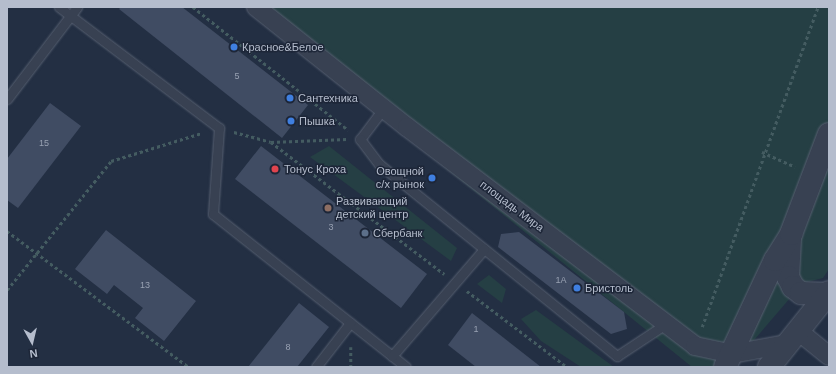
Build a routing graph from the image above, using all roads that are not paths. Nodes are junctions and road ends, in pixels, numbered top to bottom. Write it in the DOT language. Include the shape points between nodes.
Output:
graph roads {
  1 [pos="59,7"];
  2 [pos="77,7"];
  3 [pos="256,7"];
  4 [pos="70,16"];
  5 [pos="7,99"];
  6 [pos="383,109"];
  7 [pos="829,134"];
  8 [pos="791,234"];
  9 [pos="484,249"];
  10 [pos="828,293"];
  11 [pos="350,323"];
  12 [pos="667,323"];
  13 [pos="792,337"];
  14 [pos="392,356"];
  15 [pos="829,356"];
  16 [pos="729,361"];
  17 [pos="316,367"];
  18 [pos="406,367"];
  19 [pos="769,367"];
  1 -- 4 [label="lane"];
  2 -- 4 [label="lane"];
  3 -- 6 [label="street, площадь Мира"];
  4 -- 5 [label="lane"];
  4 -- 11 [label="lane" via="219,128 213,214"];
  6 -- 9 [label="lane" via="360,139 379,164"];
  6 -- 12 [label="street, площадь Мира"];
  7 -- 8 [label="street"];
  8 -- 10 [label="street" via="788,264 793,287 801,293"];
  8 -- 16 [label="street" via="775,260"];
  9 -- 12 [label="lane" via="617,356"];
  9 -- 14 [label="lane"];
  10 -- 13 [label="street"];
  11 -- 14 [label="lane"];
  11 -- 17 [label="lane"];
  12 -- 16 [label="street, площадь Мира" via="695,346"];
  13 -- 15 [label="street"];
  13 -- 16 [label="street, площадь Мира"];
  13 -- 19 [label="street"];
  14 -- 18 [label="lane"];
}
